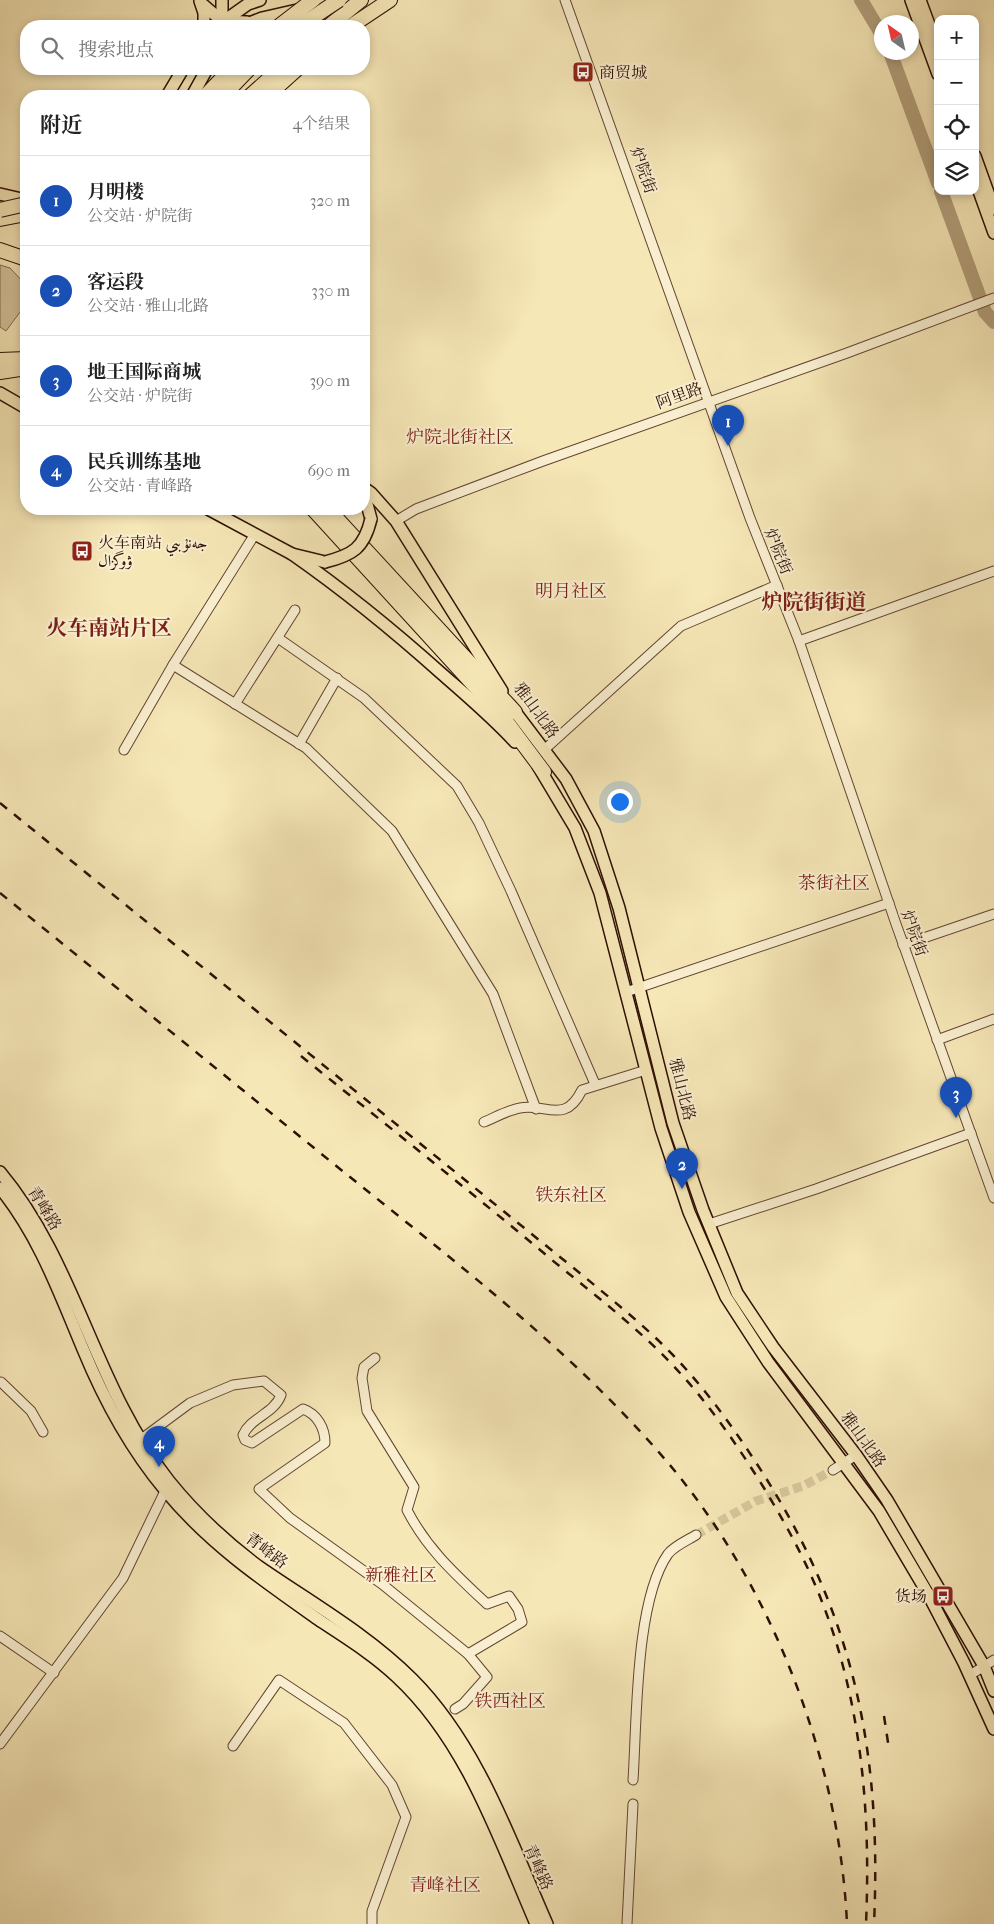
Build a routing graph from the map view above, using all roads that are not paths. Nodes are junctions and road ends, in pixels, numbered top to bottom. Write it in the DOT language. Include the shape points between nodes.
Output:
graph roads {
  1 [pos="222,0"];
  2 [pos="260,0"];
  3 [pos="313,0"];
  4 [pos="341,0"];
  5 [pos="361,0"];
  6 [pos="390,0"];
  7 [pos="565,0"];
  8 [pos="911,0"];
  9 [pos="920,0"];
  10 [pos="201,6"];
  11 [pos="203,20"];
  12 [pos="216,20"];
  13 [pos="220,20"];
  14 [pos="226,20"];
  15 [pos="261,20"];
  16 [pos="287,20"];
  17 [pos="309,20"];
  18 [pos="336,20"];
  19 [pos="360,20"];
  20 [pos="934,38"];
  21 [pos="934,63"];
  22 [pos="179,75"];
  23 [pos="204,75"];
  24 [pos="225,75"];
  25 [pos="243,75"];
  26 [pos="244,75"];
  27 [pos="273,75"];
  28 [pos="290,75"];
  29 [pos="171,90"];
  30 [pos="195,90"];
  31 [pos="211,90"];
  32 [pos="229,90"];
  33 [pos="232,90"];
  34 [pos="257,90"];
  35 [pos="274,90"];
  36 [pos="979,167"];
  37 [pos="979,191"];
  38 [pos="0,194"];
  39 [pos="20,199"];
  40 [pos="0,201"];
  41 [pos="20,205"];
  42 [pos="0,210"];
  43 [pos="20,210"];
  44 [pos="994,210"];
  45 [pos="20,214"];
  46 [pos="0,219"];
  47 [pos="994,233"];
  48 [pos="0,250"];
  49 [pos="20,257"];
  50 [pos="991,299"];
  51 [pos="20,359"];
  52 [pos="0,360"];
  53 [pos="20,369"];
  54 [pos="0,372"];
  55 [pos="0,393"];
  56 [pos="709,400"];
  57 [pos="20,405"];
  58 [pos="370,494"];
  59 [pos="220,515"];
  60 [pos="318,515"];
  61 [pos="334,515"];
  62 [pos="370,515"];
  63 [pos="396,521"];
  64 [pos="256,534"];
  65 [pos="292,554"];
  66 [pos="994,571"];
  67 [pos="776,584"];
  68 [pos="295,610"];
  69 [pos="278,638"];
  70 [pos="799,641"];
  71 [pos="173,665"];
  72 [pos="337,678"];
  73 [pos="235,704"];
  74 [pos="515,712"];
  75 [pos="299,744"];
  76 [pos="124,750"];
  77 [pos="544,750"];
  78 [pos="544,772"];
  79 [pos="889,903"];
  80 [pos="994,914"];
  81 [pos="903,946"];
  82 [pos="640,988"];
  83 [pos="626,992"];
  84 [pos="994,1019"];
  85 [pos="937,1040"];
  86 [pos="646,1070"];
  87 [pos="595,1084"];
  88 [pos="536,1109"];
  89 [pos="484,1122"];
  90 [pos="971,1133"];
  91 [pos="0,1172"];
  92 [pos="0,1188"];
  93 [pos="994,1198"];
  94 [pos="709,1224"];
  95 [pos="375,1358"];
  96 [pos="1,1382"];
  97 [pos="43,1432"];
  98 [pos="140,1440"];
  99 [pos="856,1455"];
  100 [pos="844,1464"];
  101 [pos="833,1470"];
  102 [pos="169,1488"];
  103 [pos="696,1535"];
  104 [pos="0,1636"];
  105 [pos="468,1654"];
  106 [pos="989,1663"];
  107 [pos="54,1673"];
  108 [pos="970,1675"];
  109 [pos="994,1691"];
  110 [pos="455,1709"];
  111 [pos="994,1729"];
  112 [pos="0,1744"];
  113 [pos="233,1746"];
  114 [pos="633,1780"];
  115 [pos="633,1804"];
  116 [pos="372,1924"];
  117 [pos="536,1924"];
  118 [pos="547,1924"];
  119 [pos="627,1924"];
  1 -- 13 [label="main road"];
  2 -- 14 [label="main road" via="248,4"];
  3 -- 16 [label="highway, bridge"];
  4 -- 15 [label="main road"];
  4 -- 17 [label="highway, bridge"];
  5 -- 18 [label="highway"];
  6 -- 19 [label="highway"];
  7 -- 56 [label="street, 炉院街"];
  8 -- 21 [label="main road"];
  9 -- 20 [label="main road"];
  10 -- 11 [label="main road"];
  10 -- 12 [label="main road"];
  22 -- 29 [label="main road"];
  23 -- 30 [label="main road"];
  24 -- 31 [label="highway"];
  25 -- 32 [label="highway"];
  26 -- 33 [label="highway"];
  27 -- 34 [label="highway"];
  28 -- 35 [label="highway"];
  36 -- 44 [label="main road"];
  37 -- 47 [label="main road"];
  38 -- 39 [label="main road"];
  40 -- 43 [label="main road"];
  41 -- 42 [label="highway, bridge"];
  45 -- 46 [label="highway"];
  48 -- 49 [label="highway"];
  50 -- 56 [label="street, 阿里路"];
  51 -- 52 [label="highway"];
  53 -- 54 [label="highway"];
  55 -- 57 [label="main road"];
  56 -- 63 [label="street, 阿里路" via="416,508"];
  56 -- 67 [label="street, 炉院街"];
  58 -- 63 [label="main road, 雅山北路"];
  59 -- 64 [label="main road"];
  60 -- 78 [label="highway, 雅山北路" via="503,717"];
  61 -- 74 [label="highway"];
  62 -- 65 [label="main road, bridge" via="367,536 360,547 343,557 326,562"];
  63 -- 74 [label="main road, 雅山北路"];
  64 -- 65 [label="main road"];
  64 -- 71 [label="street"];
  65 -- 78 [label="main road, 雅山北路" via="337,585 422,657 498,723"];
  66 -- 70 [label="street"];
  67 -- 70 [label="street, 炉院街"];
  67 -- 77 [label="street" via="681,626"];
  68 -- 69 [label="street"];
  69 -- 72 [label="street"];
  69 -- 73 [label="street"];
  70 -- 79 [label="street, 炉院街"];
  71 -- 73 [label="street"];
  71 -- 76 [label="street"];
  72 -- 75 [label="street"];
  72 -- 87 [label="street" via="364,698 457,786 479,823 511,891"];
  73 -- 75 [label="street"];
  74 -- 77 [label="main road, 雅山北路"];
  75 -- 88 [label="street" via="392,831 493,994"];
  77 -- 82 [label="main road, 雅山北路" via="566,779 594,831 620,908"];
  78 -- 83 [label="main road, 雅山北路" via="575,828 600,893"];
  79 -- 81 [label="street, 炉院街"];
  79 -- 82 [label="street"];
  80 -- 81 [label="street"];
  81 -- 85 [label="street, 炉院街"];
  82 -- 83 [label="street"];
  82 -- 94 [label="main road, 雅山北路" via="673,1123"];
  83 -- 86 [label="main road, 雅山北路"];
  84 -- 85 [label="street"];
  85 -- 90 [label="street, 炉院街"];
  86 -- 87 [label="street"];
  86 -- 100 [label="main road, 雅山北路" via="689,1212 726,1297 768,1362"];
  87 -- 88 [label="street" via="582,1090 577,1100 566,1108 553,1111"];
  88 -- 89 [label="street" via="522,1107"];
  90 -- 93 [label="street, 炉院街"];
  90 -- 94 [label="street"];
  91 -- 98 [label="main road, 青峰路" via="44,1235 107,1379"];
  92 -- 102 [label="main road, 青峰路" via="25,1221 46,1260 98,1384 123,1430"];
  94 -- 99 [label="main road, 雅山北路" via="740,1297 773,1347"];
  95 -- 105 [label="street" via="364,1367 362,1378 367,1411 414,1488 407,1510 419,1534 487,1604 509,1596 518,1609 522,1622"];
  96 -- 97 [label="street" via="31,1411"];
  98 -- 102 [label="main road, 青峰路"];
  98 -- 105 [label="street" via="190,1403 232,1385 264,1381 281,1395 278,1404 247,1427 243,1436 245,1440 252,1443 303,1409 319,1420 325,1443 259,1489 290,1518 382,1584"];
  99 -- 100 [label="street"];
  99 -- 106 [label="main road, 雅山北路"];
  100 -- 101 [label="street"];
  100 -- 108 [label="main road, 雅山北路" via="879,1512 918,1577"];
  102 -- 107 [label="street" via="123,1578"];
  102 -- 117 [label="main road, 青峰路" via="197,1527 238,1563 378,1661 414,1693 437,1722 470,1775"];
  102 -- 118 [label="main road, 青峰路" via="256,1564 390,1659 413,1680 459,1738 479,1773"];
  103 -- 114 [label="street" via="668,1553 646,1616 640,1659"];
  104 -- 107 [label="street"];
  105 -- 110 [label="street" via="487,1677"];
  106 -- 108 [label="street"];
  106 -- 109 [label="main road, 雅山北路"];
  107 -- 112 [label="street"];
  108 -- 111 [label="main road, 雅山北路"];
  113 -- 116 [label="street" via="279,1680 344,1723 392,1785 406,1817 372,1911"];
  115 -- 119 [label="street"];
}
